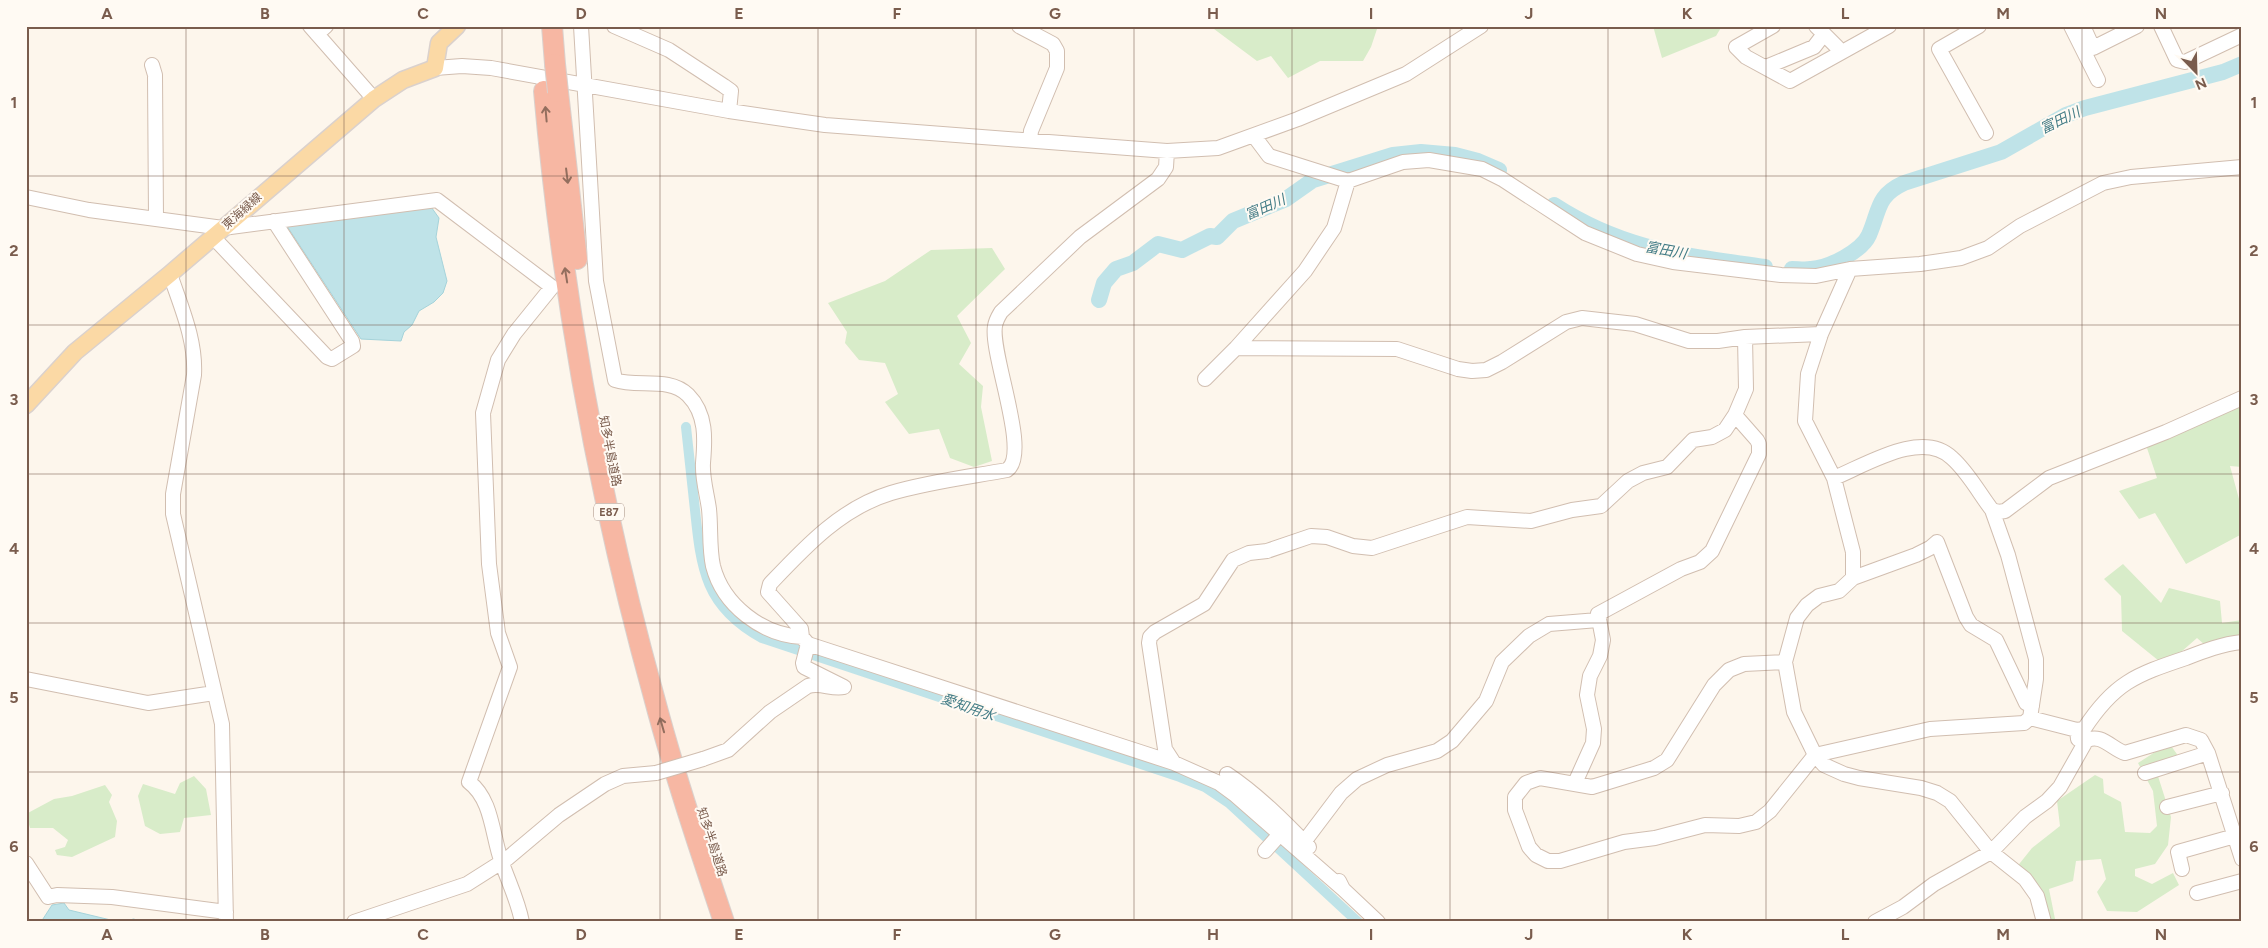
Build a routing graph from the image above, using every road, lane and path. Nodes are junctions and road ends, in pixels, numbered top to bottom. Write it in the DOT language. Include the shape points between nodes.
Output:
graph roads {
  1 [pos="457,26"];
  2 [pos="538,26"];
  3 [pos="552,26"];
  4 [pos="614,26"];
  5 [pos="1019,26"];
  6 [pos="1481,26"];
  7 [pos="1773,26"];
  8 [pos="1890,26"];
  9 [pos="1979,26"];
  10 [pos="2071,26"];
  11 [pos="2083,26"];
  12 [pos="2137,26"];
  13 [pos="584,27"];
  14 [pos="2164,27"];
  15 [pos="318,29"];
  16 [pos="1820,30"];
  17 [pos="2242,35"];
  18 [pos="1840,53"];
  19 [pos="548,64"];
  20 [pos="152,65"];
  21 [pos="1766,67"];
  22 [pos="435,68"];
  23 [pos="2098,80"];
  24 [pos="584,85"];
  25 [pos="551,92"];
  26 [pos="374,99"];
  27 [pos="729,111"];
  28 [pos="1986,133"];
  29 [pos="1254,136"];
  30 [pos="1030,140"];
  31 [pos="1167,151"];
  32 [pos="2242,167"];
  33 [pos="1348,181"];
  34 [pos="26,197"];
  35 [pos="156,218"];
  36 [pos="274,221"];
  37 [pos="218,232"];
  38 [pos="1850,269"];
  39 [pos="170,274"];
  40 [pos="1821,334"];
  41 [pos="1745,337"];
  42 [pos="1236,348"];
  43 [pos="1204,379"];
  44 [pos="2242,398"];
  45 [pos="26,405"];
  46 [pos="1735,415"];
  47 [pos="1834,478"];
  48 [pos="1992,510"];
  49 [pos="1853,578"];
  50 [pos="1598,620"];
  51 [pos="805,641"];
  52 [pos="2242,642"];
  53 [pos="1785,662"];
  54 [pos="26,679"];
  55 [pos="214,693"];
  56 [pos="2031,712"];
  57 [pos="2077,730"];
  58 [pos="2083,748"];
  59 [pos="2208,752"];
  60 [pos="1815,755"];
  61 [pos="1174,763"];
  62 [pos="1227,774"];
  63 [pos="2145,774"];
  64 [pos="1575,784"];
  65 [pos="2222,793"];
  66 [pos="2167,807"];
  67 [pos="2236,827"];
  68 [pos="1280,834"];
  69 [pos="1304,842"];
  70 [pos="1265,850"];
  71 [pos="1991,852"];
  72 [pos="2242,859"];
  73 [pos="501,861"];
  74 [pos="26,863"];
  75 [pos="2182,870"];
  76 [pos="2242,881"];
  77 [pos="1343,889"];
  78 [pos="2197,893"];
  79 [pos="226,917"];
  80 [pos="354,922"];
  81 [pos="522,922"];
  82 [pos="724,922"];
  83 [pos="738,922"];
  84 [pos="1378,922"];
  85 [pos="1875,922"];
  86 [pos="2044,922"];
  1 -- 22 [label="main road" via="439,42"];
  2 -- 19 [label="highway, 知多半島道路 / E87"];
  3 -- 19 [label="highway, 知多半島道路 / E87"];
  4 -- 27 [label="street" via="669,50 724,86 731,92"];
  5 -- 30 [label="street" via="1053,44 1058,59"];
  6 -- 29 [label="street" via="1406,74"];
  7 -- 21 [label="street" via="1736,47 1746,57"];
  8 -- 18 [label="street"];
  9 -- 28 [label="street" via="1939,49"];
  10 -- 23 [label="street"];
  11 -- 12 [label="street" via="2093,48"];
  13 -- 24 [label="street"];
  14 -- 17 [label="street" via="2180,62"];
  15 -- 26 [label="street"];
  16 -- 18 [label="street"];
  16 -- 21 [label="street" via="1814,48"];
  18 -- 21 [label="street" via="1790,81"];
  19 -- 25 [label="highway, 知多半島道路 / E87, bridge"];
  20 -- 35 [label="street" via="155,75"];
  22 -- 24 [label="street" via="490,68"];
  22 -- 26 [label="main road, 東海緑線" via="403,80"];
  24 -- 27 [label="street"];
  24 -- 51 [label="street" via="596,281 615,380 663,384 688,394 700,415 704,431 703,463 709,531 718,578 736,606 751,619 773,631"];
  82 -- 25 [label="highway, 知多半島道路 / E87, one-way" via="651,688 594,439 560,238"];
  25 -- 83 [label="highway, 知多半島道路 / E87, one-way" via="584,306 632,553 679,736"];
  26 -- 37 [label="main road, 東海緑線"];
  27 -- 30 [label="street" via="825,125"];
  29 -- 31 [label="street" via="1218,148"];
  29 -- 33 [label="street" via="1269,156"];
  30 -- 31 [label="street"];
  31 -- 51 [label="street" via="1166,167 1158,179 1080,237 996,320 994,336 1013,427 1012,467 890,493 850,512 806,546 770,584 768,592 801,630"];
  32 -- 38 [label="street" via="2131,177 2103,183 2020,226 1988,248 1961,258"];
  33 -- 38 [label="street" via="1403,162 1429,160 1460,164 1482,169 1502,179 1585,233 1637,254 1781,276 1816,276"];
  33 -- 42 [label="street" via="1334,228 1306,271"];
  34 -- 35 [label="street" via="89,210"];
  35 -- 37 [label="street"];
  36 -- 37 [label="street"];
  36 -- 37 [label="street" via="352,341 353,346 332,358 327,357"];
  36 -- 73 [label="street" via="437,200 552,287 514,334 498,360 483,413 488,564 498,633 510,667 469,782 484,803"];
  37 -- 39 [label="main road, 東海緑線"];
  38 -- 40 [label="street"];
  39 -- 45 [label="main road, 東海緑線" via="75,352"];
  39 -- 55 [label="street" via="186,319 195,359 173,494 173,514"];
  40 -- 41 [label="street"];
  40 -- 47 [label="street" via="1808,374 1805,421"];
  41 -- 42 [label="street" via="1690,341 1635,324 1582,318 1566,322 1486,370 1472,371 1397,349"];
  41 -- 46 [label="street" via="1746,389"];
  42 -- 43 [label="street"];
  44 -- 48 [label="street" via="2049,478 2005,511"];
  46 -- 50 [label="street" via="1756,440 1759,454 1712,551 1700,562 1598,614"];
  46 -- 61 [label="street" via="1725,430 1712,437 1693,440 1667,467 1628,481 1601,506 1532,521 1467,517 1372,548 1310,536 1267,551 1249,552 1234,560 1204,604 1150,637 1165,749"];
  47 -- 48 [label="street" via="1905,448 1941,449 1952,458"];
  47 -- 49 [label="street" via="1853,552"];
  48 -- 56 [label="street" via="2017,584 2036,659"];
  49 -- 53 [label="street" via="1839,590 1819,596 1807,605 1797,618"];
  49 -- 56 [label="street" via="1916,555 1938,542 1966,617 1971,625 1996,640"];
  50 -- 64 [label="street" via="1603,640 1587,695 1594,729 1592,743"];
  50 -- 69 [label="street" via="1549,624 1530,636 1502,662 1486,701 1452,741 1437,751 1387,764 1357,779 1341,793"];
  51 -- 61 [label="street"];
  51 -- 73 [label="street, bridge" via="804,667 844,687 808,686 770,712 728,750 656,773 623,776 605,784"];
  52 -- 57 [label="street" via="2146,671 2113,691 2084,729"];
  53 -- 60 [label="street" via="1794,712"];
  53 -- 64 [label="street" via="1744,664 1729,670 1714,685 1667,760 1654,768 1592,787"];
  54 -- 55 [label="street" via="148,703"];
  55 -- 79 [label="street" via="222,724 224,755"];
  56 -- 57 [label="street"];
  56 -- 60 [label="street" via="2024,723 1930,729"];
  57 -- 58 [label="street" via="2078,745"];
  58 -- 59 [label="street" via="2086,741 2095,738 2124,753 2191,735 2201,740"];
  58 -- 71 [label="street" via="2060,787"];
  59 -- 63 [label="street"];
  59 -- 65 [label="street"];
  60 -- 64 [label="street" via="1770,811 1756,822 1739,826 1705,825 1656,838 1624,842 1560,861 1536,855 1529,847 1515,810 1515,797 1526,783 1540,778"];
  60 -- 71 [label="street" via="1824,764 1844,774 1937,793 1950,801"];
  61 -- 68 [label="street" via="1219,783"];
  62 -- 69 [label="street"];
  65 -- 66 [label="street"];
  65 -- 67 [label="street"];
  67 -- 72 [label="street"];
  67 -- 75 [label="street" via="2178,852"];
  68 -- 70 [label="street"];
  68 -- 77 [label="street"];
  69 -- 77 [label="street" via="1338,878"];
  71 -- 85 [label="street"];
  71 -- 86 [label="street" via="2025,879 2037,896"];
  73 -- 80 [label="street" via="467,884"];
  73 -- 81 [label="street"];
  74 -- 79 [label="street" via="48,897 56,894 112,897"];
  76 -- 78 [label="street"];
  77 -- 84 [label="street"];
}
